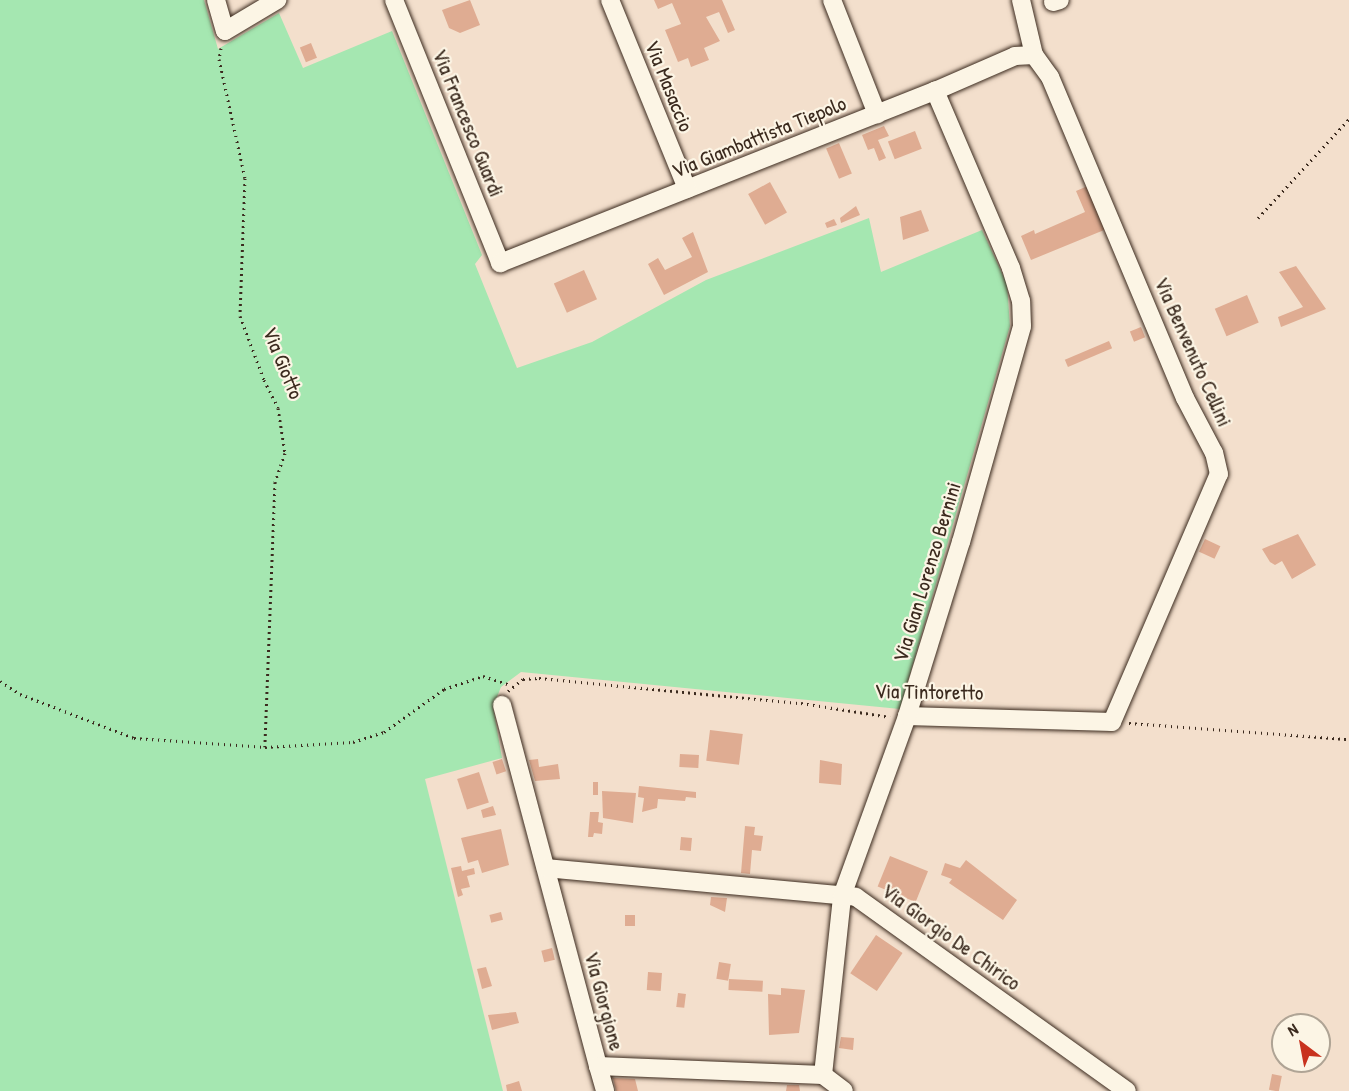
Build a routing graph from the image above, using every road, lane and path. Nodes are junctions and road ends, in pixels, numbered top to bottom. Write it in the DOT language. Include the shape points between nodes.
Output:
graph roads {
  1 [pos="216,0"];
  2 [pos="277,0"];
  3 [pos="394,0"];
  4 [pos="610,0"];
  5 [pos="832,0"];
  6 [pos="1021,0"];
  7 [pos="225,31"];
  8 [pos="1034,56"];
  9 [pos="935,91"];
  10 [pos="877,114"];
  11 [pos="1349,119"];
  12 [pos="687,189"];
  13 [pos="1258,218"];
  14 [pos="500,263"];
  15 [pos="0,681"];
  16 [pos="511,685"];
  17 [pos="502,705"];
  18 [pos="907,716"];
  19 [pos="1112,722"];
  20 [pos="1349,739"];
  21 [pos="265,747"];
  22 [pos="546,868"];
  23 [pos="842,896"];
  24 [pos="598,1066"];
  25 [pos="823,1075"];
  26 [pos="605,1091"];
  27 [pos="844,1091"];
  28 [pos="1127,1091"];
  1 -- 7 [label="street"];
  2 -- 7 [label="street"];
  3 -- 14 [label="street, Via Francesco Guardi"];
  4 -- 12 [label="street, Via Masaccio"];
  5 -- 10 [label="street"];
  6 -- 8 [label="street, Via Benvenuto Cellini"];
  7 -- 21 [label="path, Via Giotto" via="219,58 245,178 240,316 279,408 285,453 275,482"];
  8 -- 9 [label="street, Via Giambattista Tiepolo" via="1015,56"];
  8 -- 19 [label="street, Via Benvenuto Cellini" via="1050,77 1185,398 1214,453 1219,474"];
  9 -- 10 [label="street, Via Giambattista Tiepolo"];
  9 -- 18 [label="street, Via Gian Lorenzo Bernini" via="1011,268 1022,301 1022,326"];
  10 -- 12 [label="street, Via Giambattista Tiepolo"];
  11 -- 13 [label="path"];
  12 -- 14 [label="street, Via Giambattista Tiepolo"];
  15 -- 21 [label="path" via="20,694 134,738"];
  16 -- 17 [label="path"];
  16 -- 18 [label="path, Via Tintoretto" via="539,678"];
  16 -- 21 [label="path" via="483,676 444,689 384,732 353,742"];
  17 -- 22 [label="street, Via Giorgione"];
  18 -- 19 [label="street, Via Tintoretto"];
  18 -- 23 [label="street, Via Gian Lorenzo Bernini"];
  19 -- 20 [label="path"];
  22 -- 23 [label="street, Via Giorgio De Chirico"];
  22 -- 24 [label="street, Via Giorgione"];
  23 -- 25 [label="street, Via Gian Lorenzo Bernini"];
  23 -- 28 [label="street, Via Giorgio De Chirico" via="856,897"];
  24 -- 25 [label="street, Via Giorgione"];
  24 -- 26 [label="street"];
  25 -- 27 [label="street"];
}
